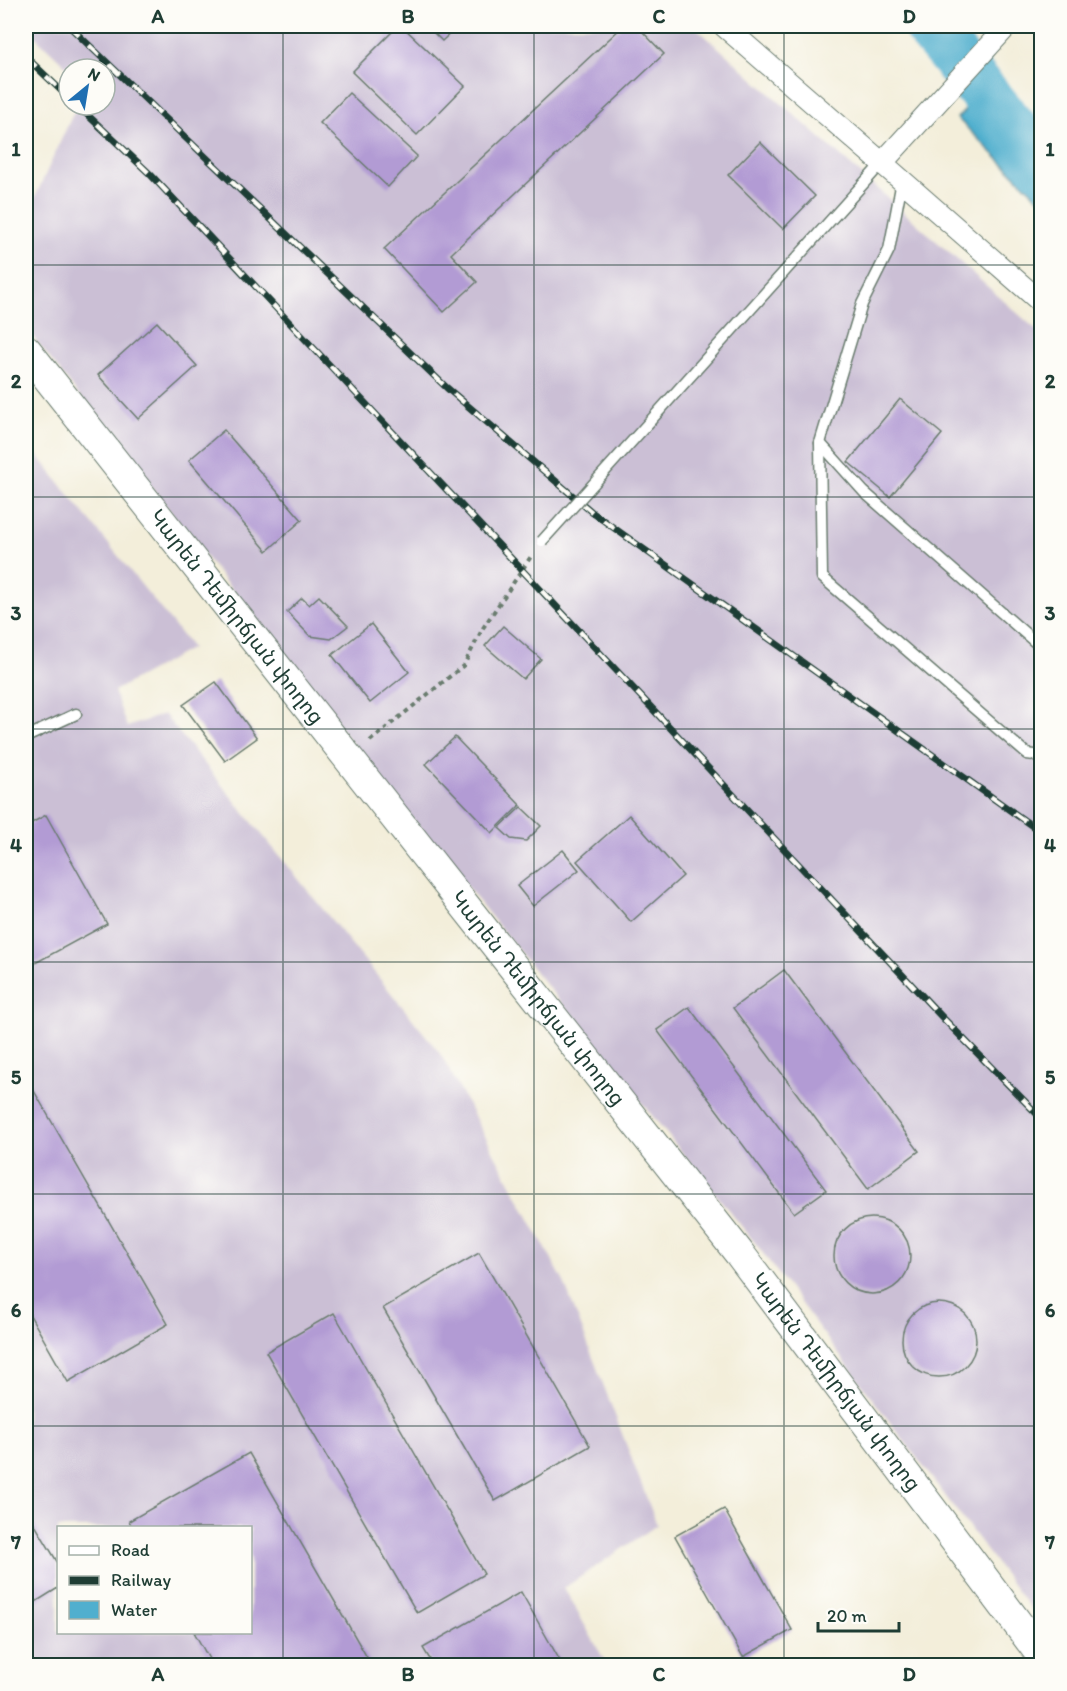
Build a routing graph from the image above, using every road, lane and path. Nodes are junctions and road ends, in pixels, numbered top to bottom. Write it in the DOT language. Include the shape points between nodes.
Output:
graph roads {
  1 [pos="724,26"];
  2 [pos="1007,26"];
  3 [pos="882,164"];
  4 [pos="902,181"];
  5 [pos="1041,303"];
  6 [pos="26,350"];
  7 [pos="820,443"];
  8 [pos="542,541"];
  9 [pos="1041,648"];
  10 [pos="76,714"];
  11 [pos="26,737"];
  12 [pos="1041,756"];
  13 [pos="349,759"];
  14 [pos="1041,1656"];
  1 -- 3 [label="street"];
  2 -- 3 [label="street"];
  3 -- 4 [label="street"];
  3 -- 8 [label="lane, bridge"];
  4 -- 5 [label="street"];
  4 -- 7 [label="lane" via="889,250 862,304"];
  6 -- 13 [label="main road, Կարեն Դեմիրճյան փողոց"];
  7 -- 9 [label="lane" via="864,492"];
  7 -- 12 [label="lane" via="822,577 1027,754"];
  8 -- 13 [label="path" via="483,628 464,665"];
  10 -- 11 [label="lane"];
  13 -- 14 [label="main road, Կարեն Դեմիրճյան փողոց" via="739,1253"];
}
